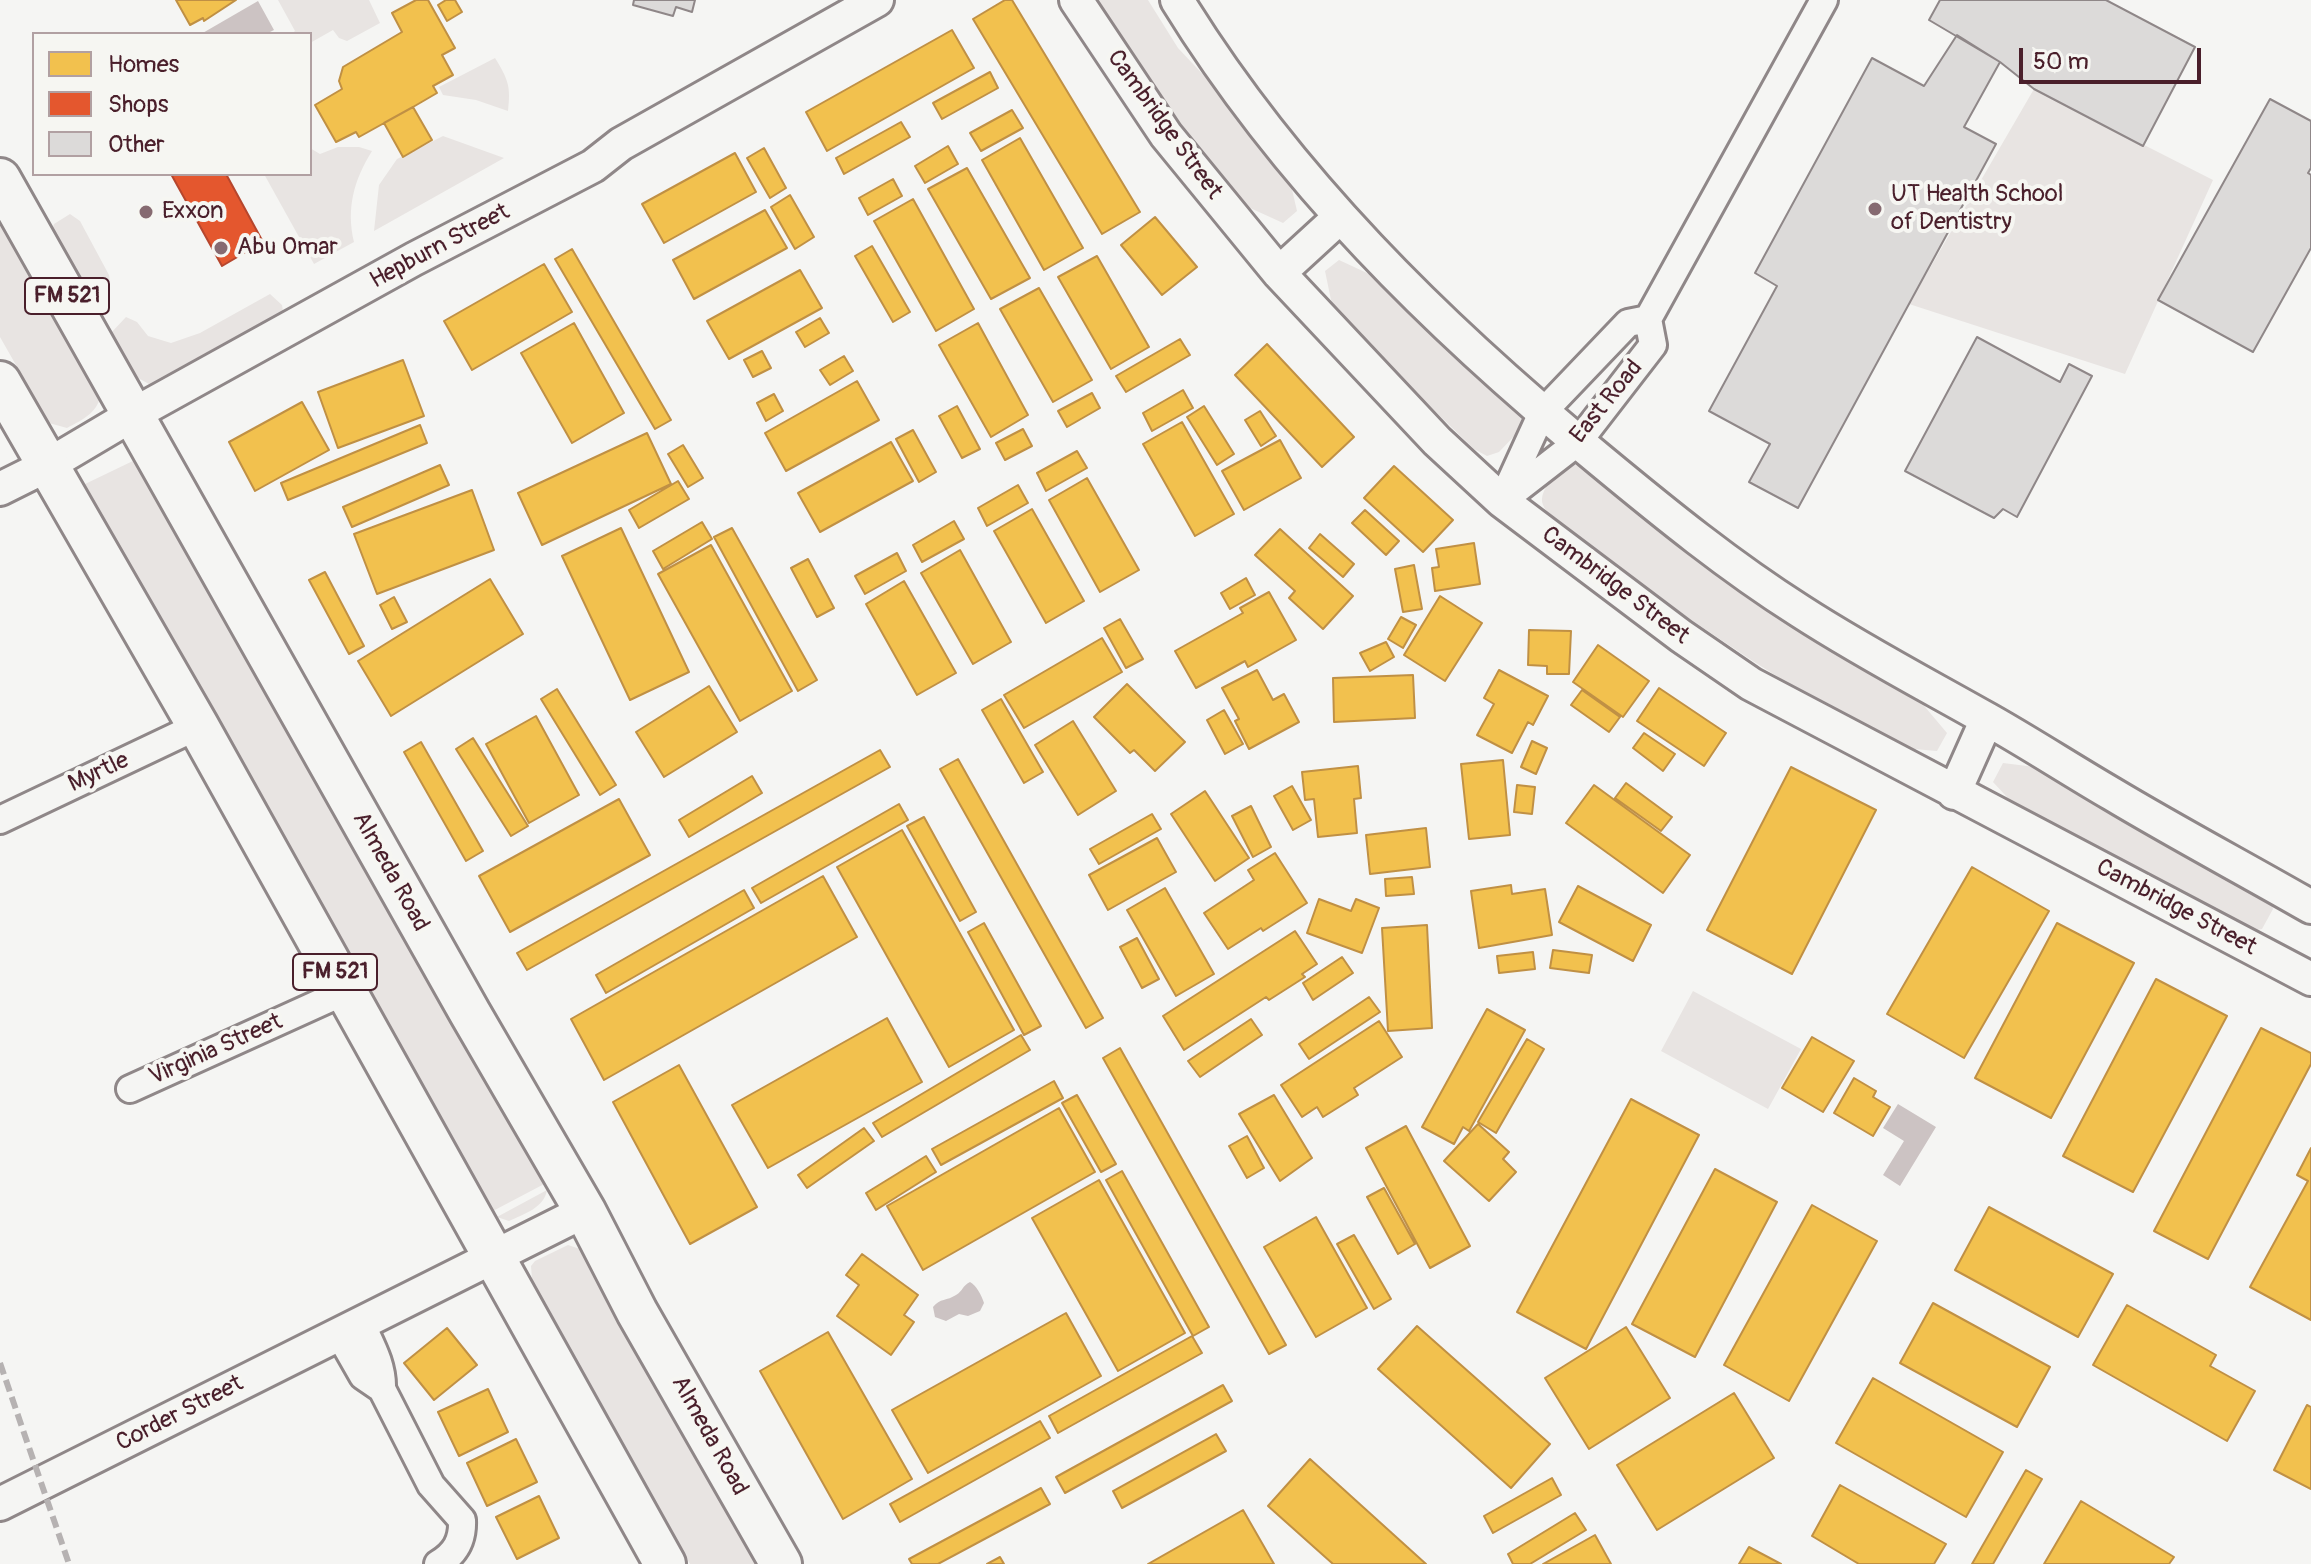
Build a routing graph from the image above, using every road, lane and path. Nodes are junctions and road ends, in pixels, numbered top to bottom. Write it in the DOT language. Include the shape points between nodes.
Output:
graph roads {
  1 [pos="877,0"];
  2 [pos="1076,0"];
  3 [pos="1177,0"];
  4 [pos="1824,0"];
  5 [pos="0,179"];
  6 [pos="1340,217"];
  7 [pos="1279,273"];
  8 [pos="1648,319"];
  9 [pos="0,382"];
  10 [pos="1542,413"];
  11 [pos="134,414"];
  12 [pos="1578,442"];
  13 [pos="48,465"];
  14 [pos="0,489"];
  15 [pos="1502,501"];
  16 [pos="1987,719"];
  17 [pos="198,726"];
  18 [pos="1954,793"];
  19 [pos="0,820"];
  20 [pos="2311,907"];
  21 [pos="2311,979"];
  22 [pos="346,991"];
  23 [pos="130,1089"];
  24 [pos="585,1211"];
  25 [pos="495,1257"];
  26 [pos="350,1328"];
  27 [pos="382,1389"];
  28 [pos="0,1504"];
  29 [pos="438,1564"];
  30 [pos="665,1564"];
  31 [pos="781,1564"];
  1 -- 11 [label="street, Hepburn Street" via="621,144 593,166"];
  2 -- 7 [label="street, Cambridge Street" via="1166,135"];
  3 -- 6 [label="street" via="1260,120"];
  4 -- 8 [label="street, East Road"];
  5 -- 11 [label="main road, Almeda Road / FM 521"];
  6 -- 7 [label="street"];
  6 -- 10 [label="street" via="1446,326"];
  7 -- 15 [label="street, Cambridge Street" via="1437,441"];
  8 -- 10 [label="street, East Road" via="1628,323"];
  8 -- 12 [label="street, East Road" via="1653,345"];
  9 -- 13 [label="main road, FM 521"];
  10 -- 12 [label="street"];
  10 -- 15 [label="street, East Road"];
  11 -- 13 [label="street, Hepburn Street"];
  11 -- 24 [label="main road, Almeda Road / FM 521"];
  12 -- 15 [label="street, East Road"];
  12 -- 16 [label="street" via="1687,532 1798,610"];
  13 -- 14 [label="street, Hepburn Street"];
  13 -- 17 [label="main road, FM 521"];
  15 -- 18 [label="street, Cambridge Street" via="1751,684"];
  16 -- 18 [label="street"];
  16 -- 20 [label="street"];
  17 -- 19 [label="street, Myrtle"];
  17 -- 22 [label="main road, FM 521"];
  18 -- 21 [label="street, Cambridge Street"];
  22 -- 23 [label="street, Virginia Street"];
  22 -- 25 [label="main road, FM 521"];
  24 -- 25 [label="street, Corder Street"];
  24 -- 31 [label="main road, Almeda Road / FM 521"];
  25 -- 26 [label="street, Corder Street"];
  25 -- 30 [label="main road, FM 521"];
  26 -- 27 [label="street" via="377,1358"];
  26 -- 27 [label="street" via="363,1376"];
  26 -- 28 [label="street, Corder Street"];
  27 -- 29 [label="street" via="431,1485 462,1520 459,1543"];
}
